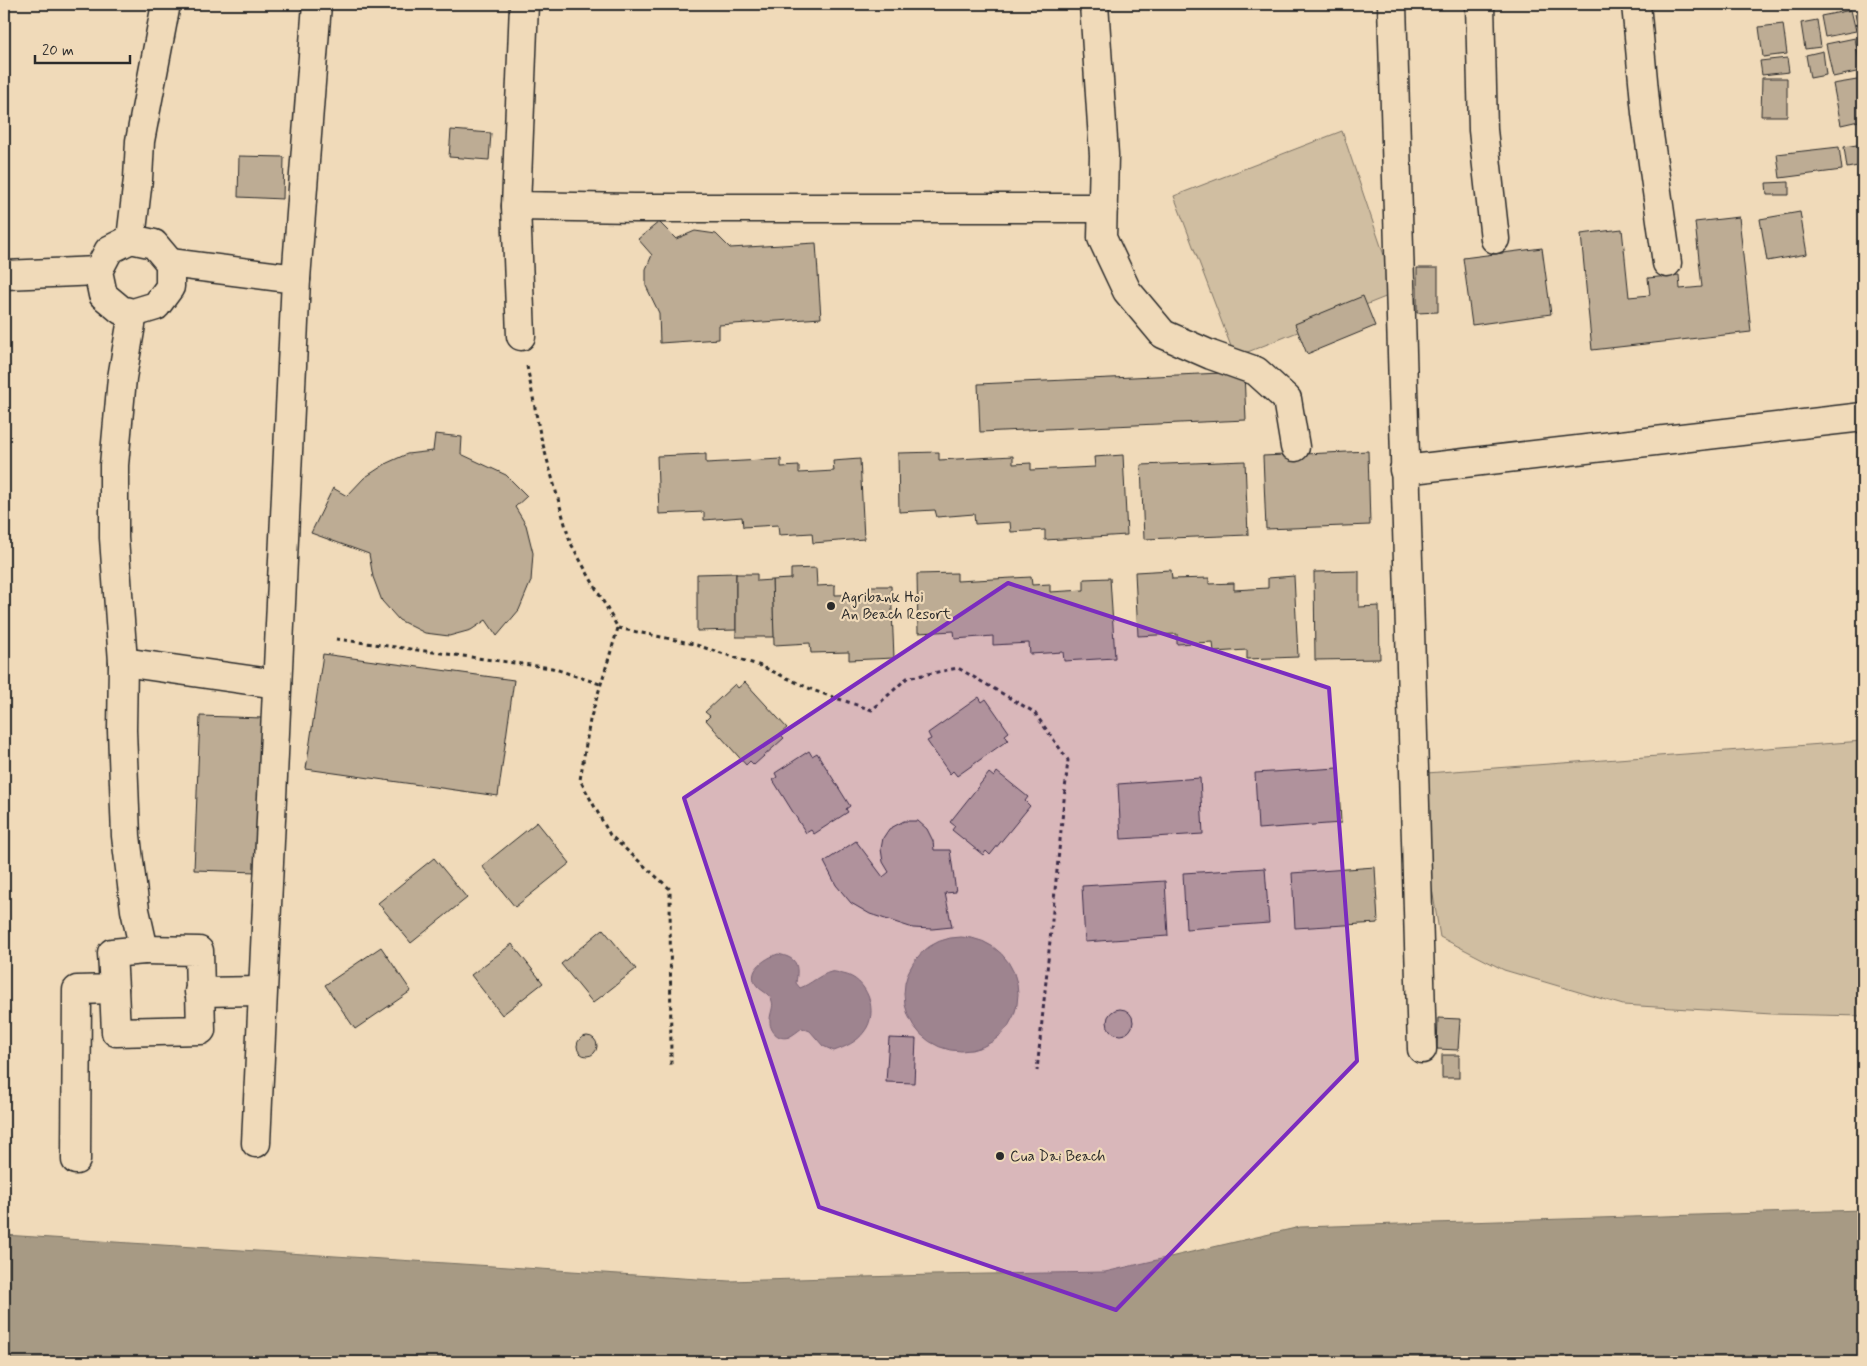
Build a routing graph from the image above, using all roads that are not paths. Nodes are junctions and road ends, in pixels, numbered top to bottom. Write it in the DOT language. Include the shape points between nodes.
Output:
graph roads {
  1 [pos="166,4"];
  2 [pos="317,4"];
  3 [pos="524,4"];
  4 [pos="1094,4"];
  5 [pos="1392,4"];
  6 [pos="1480,4"];
  7 [pos="1636,4"];
  8 [pos="516,206"];
  9 [pos="1103,208"];
  10 [pos="131,239"];
  11 [pos="1495,239"];
  12 [pos="170,263"];
  13 [pos="1667,263"];
  14 [pos="98,271"];
  15 [pos="5,275"];
  16 [pos="296,279"];
  17 [pos="133,313"];
  18 [pos="521,336"];
  19 [pos="1863,417"];
  20 [pos="1295,447"];
  21 [pos="1404,470"];
  22 [pos="123,662"];
  23 [pos="277,684"];
  24 [pos="144,950"];
  25 [pos="114,989"];
  26 [pos="200,992"];
  27 [pos="262,992"];
  28 [pos="1422,1049"];
  29 [pos="256,1143"];
  30 [pos="76,1160"];
  1 -- 10 [label="street" via="140,141"];
  2 -- 16 [label="street"];
  3 -- 8 [label="street"];
  4 -- 9 [label="street" via="1104,155"];
  5 -- 21 [label="street"];
  6 -- 11 [label="street" via="1483,130"];
  7 -- 13 [label="street" via="1646,113"];
  8 -- 9 [label="street"];
  8 -- 18 [label="street"];
  9 -- 20 [label="street" via="1102,238 1127,291 1163,334 1256,372 1286,398"];
  10 -- 12 [label="street" via="154,244"];
  10 -- 14 [label="street" via="110,250"];
  12 -- 16 [label="street"];
  12 -- 17 [label="street" via="170,287 156,306"];
  14 -- 15 [label="street"];
  14 -- 17 [label="street" via="103,295 121,310"];
  16 -- 23 [label="street"];
  17 -- 22 [label="street" via="122,378 114,465 114,538"];
  19 -- 21 [label="street"];
  21 -- 28 [label="street"];
  22 -- 23 [label="street"];
  22 -- 24 [label="street" via="126,836 135,910"];
  23 -- 27 [label="street"];
  24 -- 25 [label="street" via="112,952"];
  24 -- 26 [label="street" via="199,951"];
  25 -- 26 [label="street" via="116,1032 201,1030"];
  25 -- 30 [label="street" via="77,990"];
  26 -- 27 [label="street"];
  27 -- 29 [label="street"];
}
